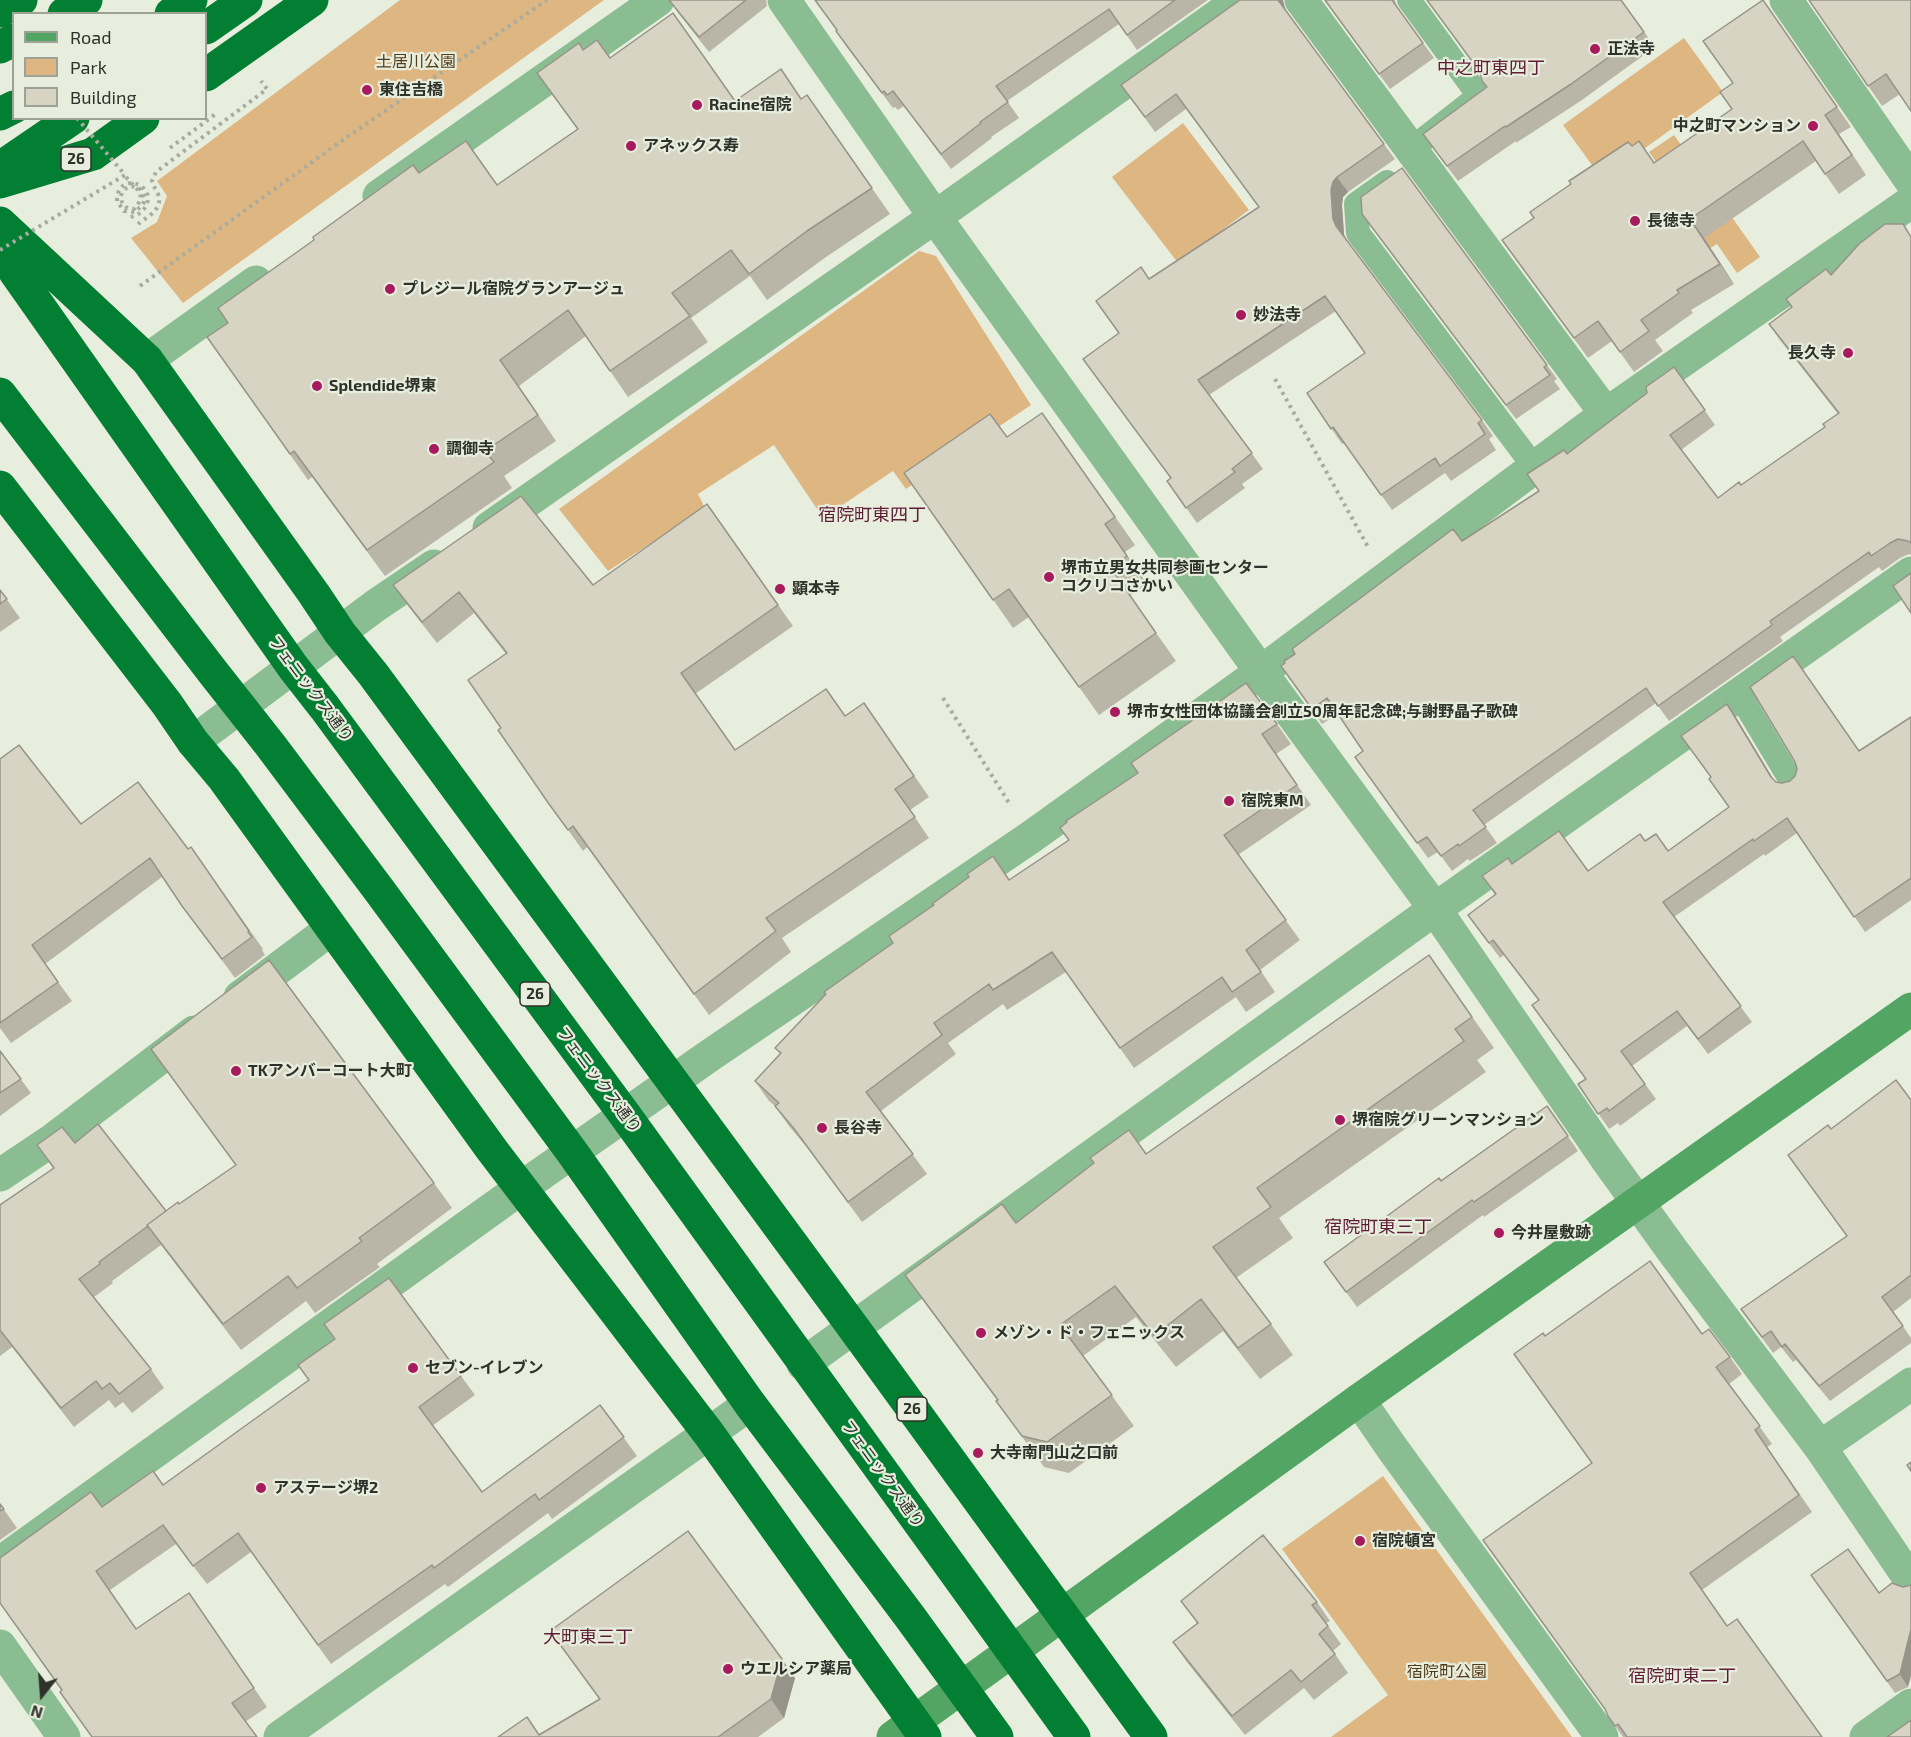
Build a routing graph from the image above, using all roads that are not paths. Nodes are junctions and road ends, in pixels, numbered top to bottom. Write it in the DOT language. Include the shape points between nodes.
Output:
graph roads {
  1 [pos="21,0"];
  2 [pos="86,0"];
  3 [pos="191,0"];
  4 [pos="246,0"];
  5 [pos="312,0"];
  6 [pos="658,0"];
  7 [pos="784,0"];
  8 [pos="1240,0"];
  9 [pos="1301,0"];
  10 [pos="1410,0"];
  11 [pos="1786,0"];
  12 [pos="0,11"];
  13 [pos="67,12"];
  14 [pos="174,12"];
  15 [pos="207,27"];
  16 [pos="207,74"];
  17 [pos="72,120"];
  18 [pos="140,120"];
  19 [pos="1415,154"];
  20 [pos="0,168"];
  21 [pos="1911,181"];
  22 [pos="0,182"];
  23 [pos="1911,202"];
  24 [pos="354,214"];
  25 [pos="935,217"];
  26 [pos="0,223"];
  27 [pos="0,249"];
  28 [pos="276,269"];
  29 [pos="147,360"];
  30 [pos="0,394"];
  31 [pos="1606,414"];
  32 [pos="1535,468"];
  33 [pos="0,487"];
  34 [pos="1911,573"];
  35 [pos="340,633"];
  36 [pos="293,667"];
  37 [pos="1261,672"];
  38 [pos="1739,694"];
  39 [pos="240,707"];
  40 [pos="193,742"];
  41 [pos="1793,784"];
  42 [pos="1435,909"];
  43 [pos="331,929"];
  44 [pos="1911,1009"];
  45 [pos="673,1081"];
  46 [pos="625,1115"];
  47 [pos="572,1152"];
  48 [pos="0,1175"];
  49 [pos="521,1188"];
  50 [pos="1638,1202"];
  51 [pos="853,1328"];
  52 [pos="804,1364"];
  53 [pos="1911,1384"];
  54 [pos="1359,1400"];
  55 [pos="750,1404"];
  56 [pos="709,1434"];
  57 [pos="1820,1447"];
  58 [pos="0,1563"];
  59 [pos="1911,1581"];
  60 [pos="1062,1616"];
  61 [pos="0,1646"];
  62 [pos="1011,1652"];
  63 [pos="962,1687"];
  64 [pos="1911,1705"];
  65 [pos="911,1732"];
  66 [pos="64,1737"];
  67 [pos="280,1737"];
  68 [pos="997,1737"];
  69 [pos="1074,1737"];
  70 [pos="1151,1737"];
  71 [pos="1602,1737"];
  72 [pos="1866,1737"];
  1 -- 12 [label="highway"];
  2 -- 13 [label="highway"];
  3 -- 14 [label="highway"];
  4 -- 15 [label="highway"];
  5 -- 16 [label="highway"];
  6 -- 24 [label="street"];
  7 -- 25 [label="street"];
  8 -- 25 [label="street"];
  9 -- 19 [label="street"];
  10 -- 19 [label="lane" via="1479,96"];
  11 -- 21 [label="street"];
  17 -- 20 [label="highway, 26"];
  18 -- 22 [label="highway, 26" via="93,154"];
  19 -- 31 [label="street"];
  19 -- 32 [label="lane" via="1356,204 1358,233"];
  23 -- 31 [label="street"];
  25 -- 35 [label="street"];
  25 -- 37 [label="street"];
  26 -- 29 [label="highway, 26"];
  27 -- 36 [label="highway, フェニックス通り / 26"];
  28 -- 29 [label="street"];
  29 -- 35 [label="highway, 26"];
  30 -- 39 [label="highway"];
  31 -- 32 [label="street"];
  32 -- 37 [label="street"];
  33 -- 40 [label="highway"];
  34 -- 38 [label="street"];
  35 -- 36 [label="street"];
  35 -- 45 [label="highway, 26"];
  36 -- 39 [label="street"];
  36 -- 46 [label="highway, フェニックス通り / 26"];
  37 -- 42 [label="street"];
  37 -- 45 [label="street" via="1031,837"];
  38 -- 41 [label="lane"];
  38 -- 42 [label="street"];
  39 -- 40 [label="street"];
  39 -- 47 [label="highway"];
  40 -- 43 [label="highway" via="224,778"];
  42 -- 50 [label="street"];
  42 -- 51 [label="street"];
  43 -- 48 [label="street" via="51,1141"];
  43 -- 49 [label="highway"];
  44 -- 50 [label="street"];
  45 -- 46 [label="street"];
  45 -- 51 [label="highway, 26"];
  46 -- 47 [label="street"];
  46 -- 52 [label="highway, フェニックス通り / 26"];
  47 -- 49 [label="street"];
  47 -- 55 [label="highway"];
  49 -- 56 [label="highway"];
  49 -- 58 [label="street"];
  50 -- 54 [label="street"];
  50 -- 57 [label="street"];
  51 -- 52 [label="street"];
  51 -- 60 [label="highway, 26"];
  52 -- 62 [label="highway, フェニックス通り / 26"];
  53 -- 57 [label="street"];
  54 -- 60 [label="street"];
  54 -- 71 [label="street"];
  55 -- 56 [label="street"];
  55 -- 63 [label="highway"];
  56 -- 65 [label="highway"];
  56 -- 67 [label="street"];
  57 -- 59 [label="street"];
  60 -- 62 [label="street"];
  60 -- 70 [label="highway, 26"];
  61 -- 66 [label="street"];
  62 -- 63 [label="street"];
  62 -- 69 [label="highway, フェニックス通り / 26"];
  63 -- 65 [label="street"];
  63 -- 68 [label="highway"];
  64 -- 72 [label="street"];
}
